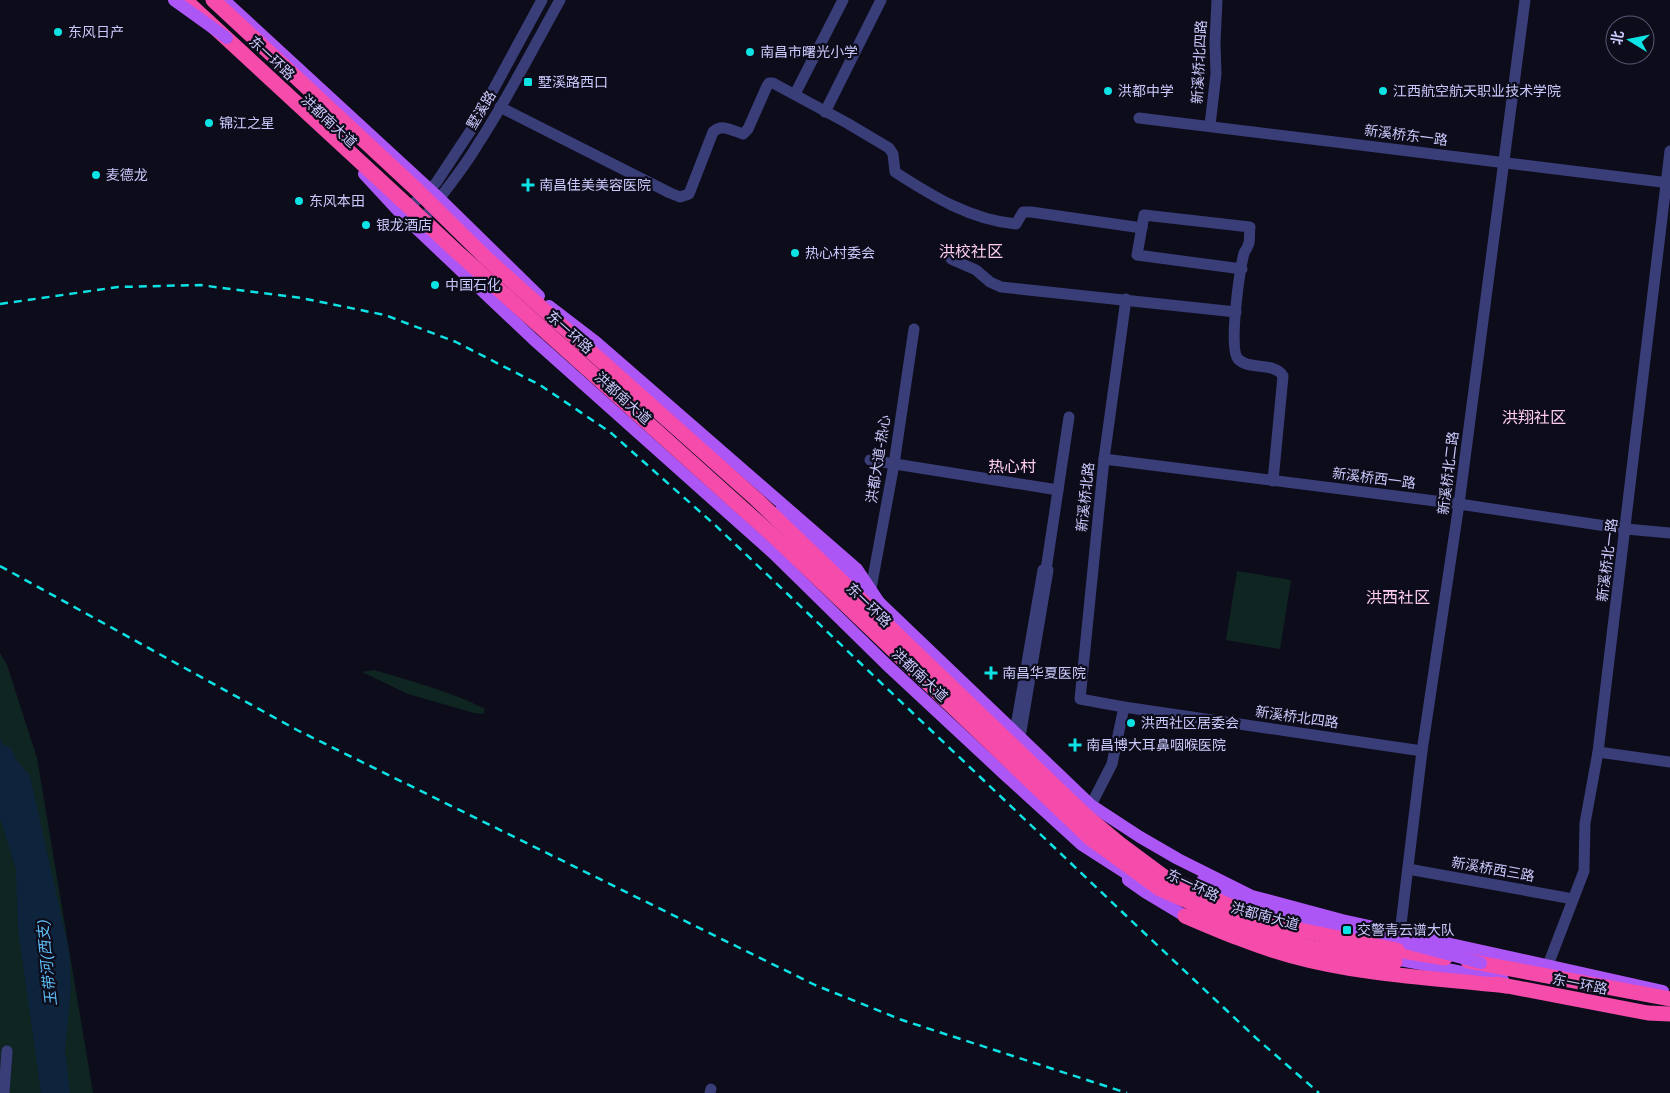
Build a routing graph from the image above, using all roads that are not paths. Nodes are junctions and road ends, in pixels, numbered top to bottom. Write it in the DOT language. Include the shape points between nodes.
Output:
graph roads {
  1 [pos="174,0"];
  2 [pos="180,0"];
  3 [pos="186,0"];
  4 [pos="542,0"];
  5 [pos="560,0"];
  6 [pos="843,0"];
  7 [pos="881,0"];
  8 [pos="1217,0"];
  9 [pos="1524,0"];
  10 [pos="217,1"];
  11 [pos="227,38"];
  12 [pos="795,94"];
  13 [pos="500,107"];
  14 [pos="825,112"];
  15 [pos="1139,118"];
  16 [pos="1210,125"];
  17 [pos="1670,151"];
  18 [pos="1502,163"];
  19 [pos="1668,183"];
  20 [pos="429,189"];
  21 [pos="439,198"];
  22 [pos="401,214"];
  23 [pos="416,228"];
  24 [pos="1142,228"];
  25 [pos="487,259"];
  26 [pos="951,259"];
  27 [pos="1242,269"];
  28 [pos="1126,299"];
  29 [pos="1236,312"];
  30 [pos="914,329"];
  31 [pos="1069,417"];
  32 [pos="1104,459"];
  33 [pos="870,460"];
  34 [pos="894,464"];
  35 [pos="1273,481"];
  36 [pos="1058,490"];
  37 [pos="1459,504"];
  38 [pos="1626,529"];
  39 [pos="1670,533"];
  40 [pos="875,598"];
  41 [pos="1080,699"];
  42 [pos="1124,707"];
  43 [pos="1017,734"];
  44 [pos="1422,751"];
  45 [pos="1598,752"];
  46 [pos="1670,762"];
  47 [pos="1094,808"];
  48 [pos="1082,845"];
  49 [pos="1408,869"];
  50 [pos="1573,899"];
  51 [pos="1185,916"];
  52 [pos="1400,933"];
  53 [pos="1397,950"];
  54 [pos="1481,964"];
  55 [pos="1548,965"];
  56 [pos="1506,986"];
  57 [pos="1670,992"];
  58 [pos="1670,999"];
  59 [pos="1648,1013"];
  60 [pos="1670,1013"];
  61 [pos="1670,1023"];
  62 [pos="7,1051"];
  63 [pos="4,1093"];
  1 -- 11 [label="main road, bridge"];
  2 -- 22 [label="main road, 洪都南大道" via="364,174"];
  3 -- 11 [label="highway, 东一环路, bridge"];
  4 -- 20 [label="street, 墅溪路" via="473,127"];
  5 -- 13 [label="street, 墅溪路"];
  6 -- 12 [label="street"];
  7 -- 14 [label="street"];
  8 -- 16 [label="street, 新溪桥北四路" via="1216,74"];
  9 -- 18 [label="street, 新溪桥北二路"];
  10 -- 20 [label="main road, 洪都南大道"];
  10 -- 25 [label="highway, 东一环路, bridge"];
  11 -- 56 [label="highway, 东一环路, bridge" via="456,251 779,542 1091,840 1160,889 1288,942"];
  12 -- 13 [label="street" via="769,83 744,134 718,127 713,132 689,194 680,197"];
  12 -- 14 [label="street"];
  13 -- 21 [label="street, 墅溪路" via="478,145"];
  14 -- 24 [label="street" via="889,148 894,154 895,172 977,216 1016,224 1023,212 1032,212"];
  15 -- 16 [label="street, 新溪桥东一路"];
  16 -- 18 [label="street, 新溪桥东一路"];
  17 -- 19 [label="street, 新溪桥北一路"];
  18 -- 19 [label="street, 新溪桥东一路"];
  18 -- 37 [label="street, 新溪桥北二路"];
  19 -- 38 [label="street, 新溪桥北一路"];
  20 -- 21 [label="main road, 洪都南大道"];
  20 -- 22 [label="street, 墅溪路"];
  21 -- 23 [label="street, 墅溪路"];
  21 -- 40 [label="main road, 洪都南大道" via="572,329"];
  22 -- 23 [label="main road, 洪都南大道"];
  23 -- 48 [label="main road, 洪都南大道" via="533,339 774,554 886,664"];
  24 -- 27 [label="street" via="1138,255"];
  24 -- 27 [label="street" via="1144,215 1250,227"];
  25 -- 40 [label="main road, bridge" via="596,342 857,568"];
  25 -- 53 [label="highway, 东一环路, bridge" via="756,499 1085,815 1120,844 1163,876 1232,907 1290,928"];
  26 -- 28 [label="street" via="1001,286"];
  27 -- 29 [label="street"];
  28 -- 29 [label="street"];
  28 -- 32 [label="street, 新溪桥北路"];
  29 -- 35 [label="street" via="1234,354 1242,362 1277,370 1283,379"];
  30 -- 34 [label="street, 洪都大道-热心"];
  31 -- 36 [label="street"];
  32 -- 35 [label="street, 新溪桥西一路"];
  32 -- 41 [label="street, 新溪桥北路"];
  33 -- 34 [label="street"];
  34 -- 36 [label="street"];
  34 -- 40 [label="street, 洪都大道-热心"];
  35 -- 37 [label="street, 新溪桥西一路"];
  36 -- 43 [label="street" via="1048,570"];
  37 -- 38 [label="street, 新溪桥西一路"];
  37 -- 44 [label="street, 新溪桥北二路"];
  38 -- 39 [label="street, 新溪桥西一路"];
  38 -- 45 [label="street, 新溪桥北一路"];
  40 -- 43 [label="main road, 洪都南大道"];
  41 -- 42 [label="street, 新溪桥北四路"];
  42 -- 44 [label="street, 新溪桥北四路"];
  42 -- 47 [label="street" via="1112,764"];
  43 -- 47 [label="main road, 洪都南大道"];
  44 -- 49 [label="street, 新溪桥北二路"];
  45 -- 46 [label="street"];
  45 -- 50 [label="street, 新溪桥北一路" via="1585,823 1584,871"];
  47 -- 52 [label="main road, 洪都南大道" via="1178,859 1252,896"];
  47 -- 54 [label="main road, bridge" via="1137,844 1248,903 1310,922 1383,937"];
  48 -- 51 [label="main road"];
  48 -- 60 [label="main road, 洪都南大道" via="1142,884 1236,926"];
  49 -- 50 [label="street, 新溪桥西三路"];
  49 -- 52 [label="street, 新溪桥北二路"];
  50 -- 55 [label="street, 新溪桥北一路"];
  51 -- 56 [label="highway" via="1249,942 1344,968"];
  52 -- 53 [label="street, 新溪桥北二路"];
  52 -- 55 [label="main road, 洪都南大道"];
  53 -- 54 [label="highway, 东一环路, bridge"];
  54 -- 58 [label="highway, 东一环路"];
  55 -- 57 [label="main road, 洪都南大道"];
  56 -- 59 [label="highway, 东一环路"];
  59 -- 60 [label="highway"];
  59 -- 61 [label="highway"];
  62 -- 63 [label="street"];
}
